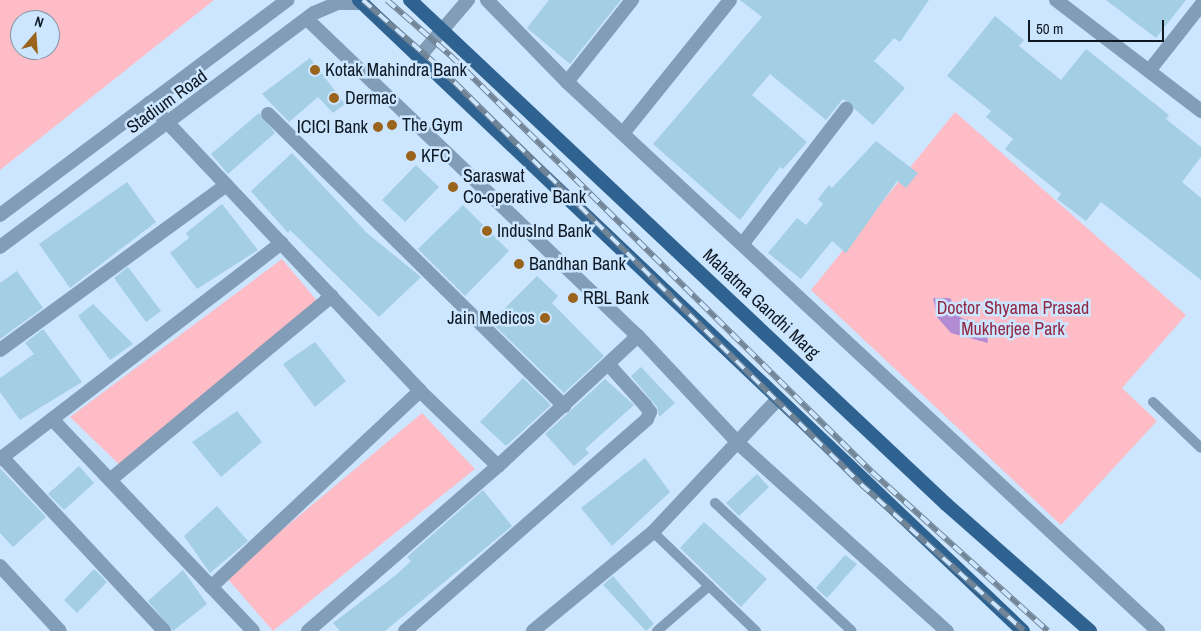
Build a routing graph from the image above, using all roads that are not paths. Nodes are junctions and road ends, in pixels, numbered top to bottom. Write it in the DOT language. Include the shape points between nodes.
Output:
graph roads {
  1 [pos="287,0"];
  2 [pos="410,0"];
  3 [pos="487,0"];
  4 [pos="632,0"];
  5 [pos="730,0"];
  6 [pos="1056,0"];
  7 [pos="360,2"];
  8 [pos="468,3"];
  9 [pos="1201,5"];
  10 [pos="308,20"];
  11 [pos="442,30"];
  12 [pos="420,56"];
  13 [pos="1148,71"];
  14 [pos="567,82"];
  15 [pos="149,103"];
  16 [pos="846,109"];
  17 [pos="1201,110"];
  18 [pos="268,114"];
  19 [pos="168,125"];
  20 [pos="624,132"];
  21 [pos="226,184"];
  22 [pos="0,215"];
  23 [pos="744,242"];
  24 [pos="282,243"];
  25 [pos="0,247"];
  26 [pos="332,296"];
  27 [pos="638,336"];
  28 [pos="0,350"];
  29 [pos="609,365"];
  30 [pos="420,391"];
  31 [pos="778,399"];
  32 [pos="1153,402"];
  33 [pos="564,406"];
  34 [pos="52,418"];
  35 [pos="739,444"];
  36 [pos="1201,448"];
  37 [pos="1,458"];
  38 [pos="498,466"];
  39 [pos="110,480"];
  40 [pos="715,503"];
  41 [pos="653,532"];
  42 [pos="0,566"];
  43 [pos="709,586"];
  44 [pos="211,587"];
  45 [pos="60,631"];
  46 [pos="164,631"];
  47 [pos="253,631"];
  48 [pos="308,631"];
  49 [pos="405,631"];
  50 [pos="533,631"];
  51 [pos="657,631"];
  52 [pos="756,631"];
  53 [pos="852,631"];
  54 [pos="947,631"];
  55 [pos="1024,631"];
  56 [pos="1090,631"];
  57 [pos="1158,631"];
  1 -- 15 [label="street, Stadium Road"];
  2 -- 11 [label="main road, Mahatma Gandhi Marg"];
  3 -- 14 [label="street"];
  4 -- 14 [label="street"];
  5 -- 20 [label="street"];
  6 -- 13 [label="street"];
  7 -- 10 [label="street, Stadium Road" via="336,4"];
  7 -- 12 [label="main road"];
  8 -- 11 [label="street"];
  9 -- 13 [label="street"];
  10 -- 19 [label="street, Stadium Road"];
  10 -- 27 [label="street"];
  11 -- 12 [label="street"];
  11 -- 56 [label="main road, Mahatma Gandhi Marg" via="946,504"];
  12 -- 31 [label="main road"];
  13 -- 17 [label="street"];
  14 -- 20 [label="street"];
  15 -- 19 [label="street"];
  15 -- 22 [label="street, Stadium Road"];
  16 -- 23 [label="street"];
  18 -- 33 [label="street"];
  19 -- 21 [label="street"];
  19 -- 25 [label="street, Stadium Road"];
  20 -- 23 [label="street"];
  21 -- 24 [label="street"];
  21 -- 28 [label="street"];
  23 -- 57 [label="street"];
  24 -- 26 [label="street"];
  24 -- 34 [label="street"];
  26 -- 30 [label="street"];
  26 -- 39 [label="street"];
  27 -- 29 [label="street"];
  27 -- 35 [label="street"];
  29 -- 33 [label="street"];
  29 -- 49 [label="street" via="645,404 650,412 647,419"];
  30 -- 38 [label="street"];
  30 -- 44 [label="street"];
  31 -- 35 [label="street"];
  31 -- 55 [label="main road"];
  32 -- 36 [label="lane"];
  33 -- 38 [label="street"];
  34 -- 37 [label="street"];
  34 -- 39 [label="street"];
  35 -- 41 [label="street"];
  35 -- 54 [label="street"];
  37 -- 46 [label="street"];
  38 -- 48 [label="street"];
  39 -- 44 [label="street"];
  40 -- 53 [label="lane"];
  41 -- 43 [label="lane"];
  41 -- 50 [label="street"];
  42 -- 45 [label="street"];
  43 -- 51 [label="lane"];
  43 -- 52 [label="lane"];
  44 -- 47 [label="street"];
}
